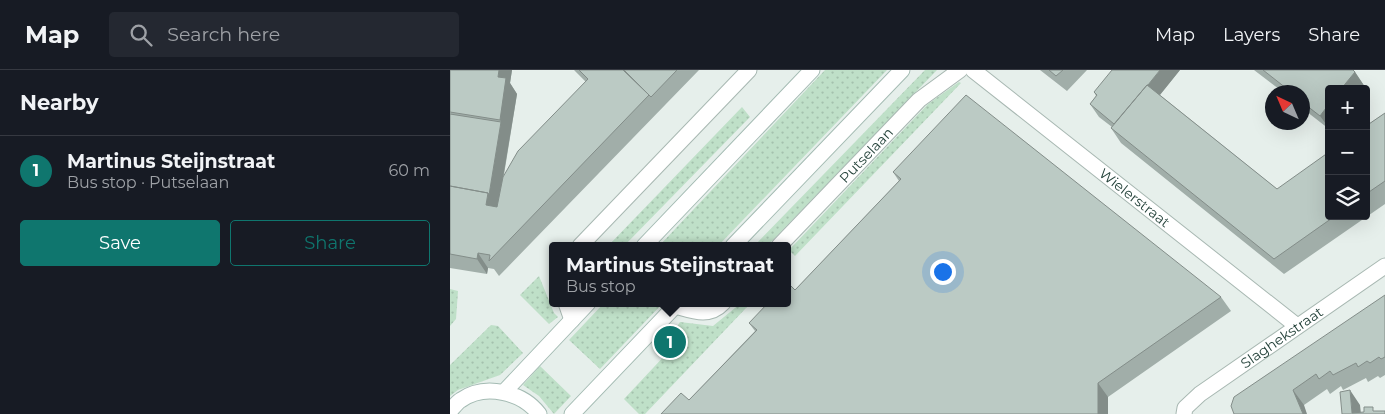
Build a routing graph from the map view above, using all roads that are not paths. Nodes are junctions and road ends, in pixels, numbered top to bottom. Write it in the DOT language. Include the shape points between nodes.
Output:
graph roads {
  1 [pos="749,70"];
  2 [pos="812,70"];
  3 [pos="902,70"];
  4 [pos="960,70"];
  5 [pos="973,70"];
  6 [pos="584,242"];
  7 [pos="648,242"];
  8 [pos="737,242"];
  9 [pos="782,242"];
  10 [pos="1385,266"];
  11 [pos="567,307"];
  12 [pos="584,307"];
  13 [pos="675,307"];
  14 [pos="683,307"];
  15 [pos="719,307"];
  16 [pos="572,320"];
  17 [pos="1297,326"];
  18 [pos="504,392"];
  19 [pos="450,412"];
  20 [pos="540,414"];
  21 [pos="572,414"];
  22 [pos="1184,414"];
  1 -- 6 [label="street"];
  2 -- 7 [label="street"];
  3 -- 8 [label="street"];
  4 -- 9 [label="street, Putselaan" via="918,100"];
  5 -- 17 [label="street, Wielerstraat"];
  10 -- 17 [label="street, Slaghekstraat"];
  11 -- 16 [label="street"];
  12 -- 16 [label="street"];
  13 -- 21 [label="street"];
  14 -- 15 [label="street" via="704,314"];
  16 -- 18 [label="street"];
  17 -- 22 [label="street, Slaghekstraat" via="1200,394 1185,408"];
  18 -- 19 [label="street" via="476,394 460,400"];
  18 -- 20 [label="street" via="526,402"];
}
